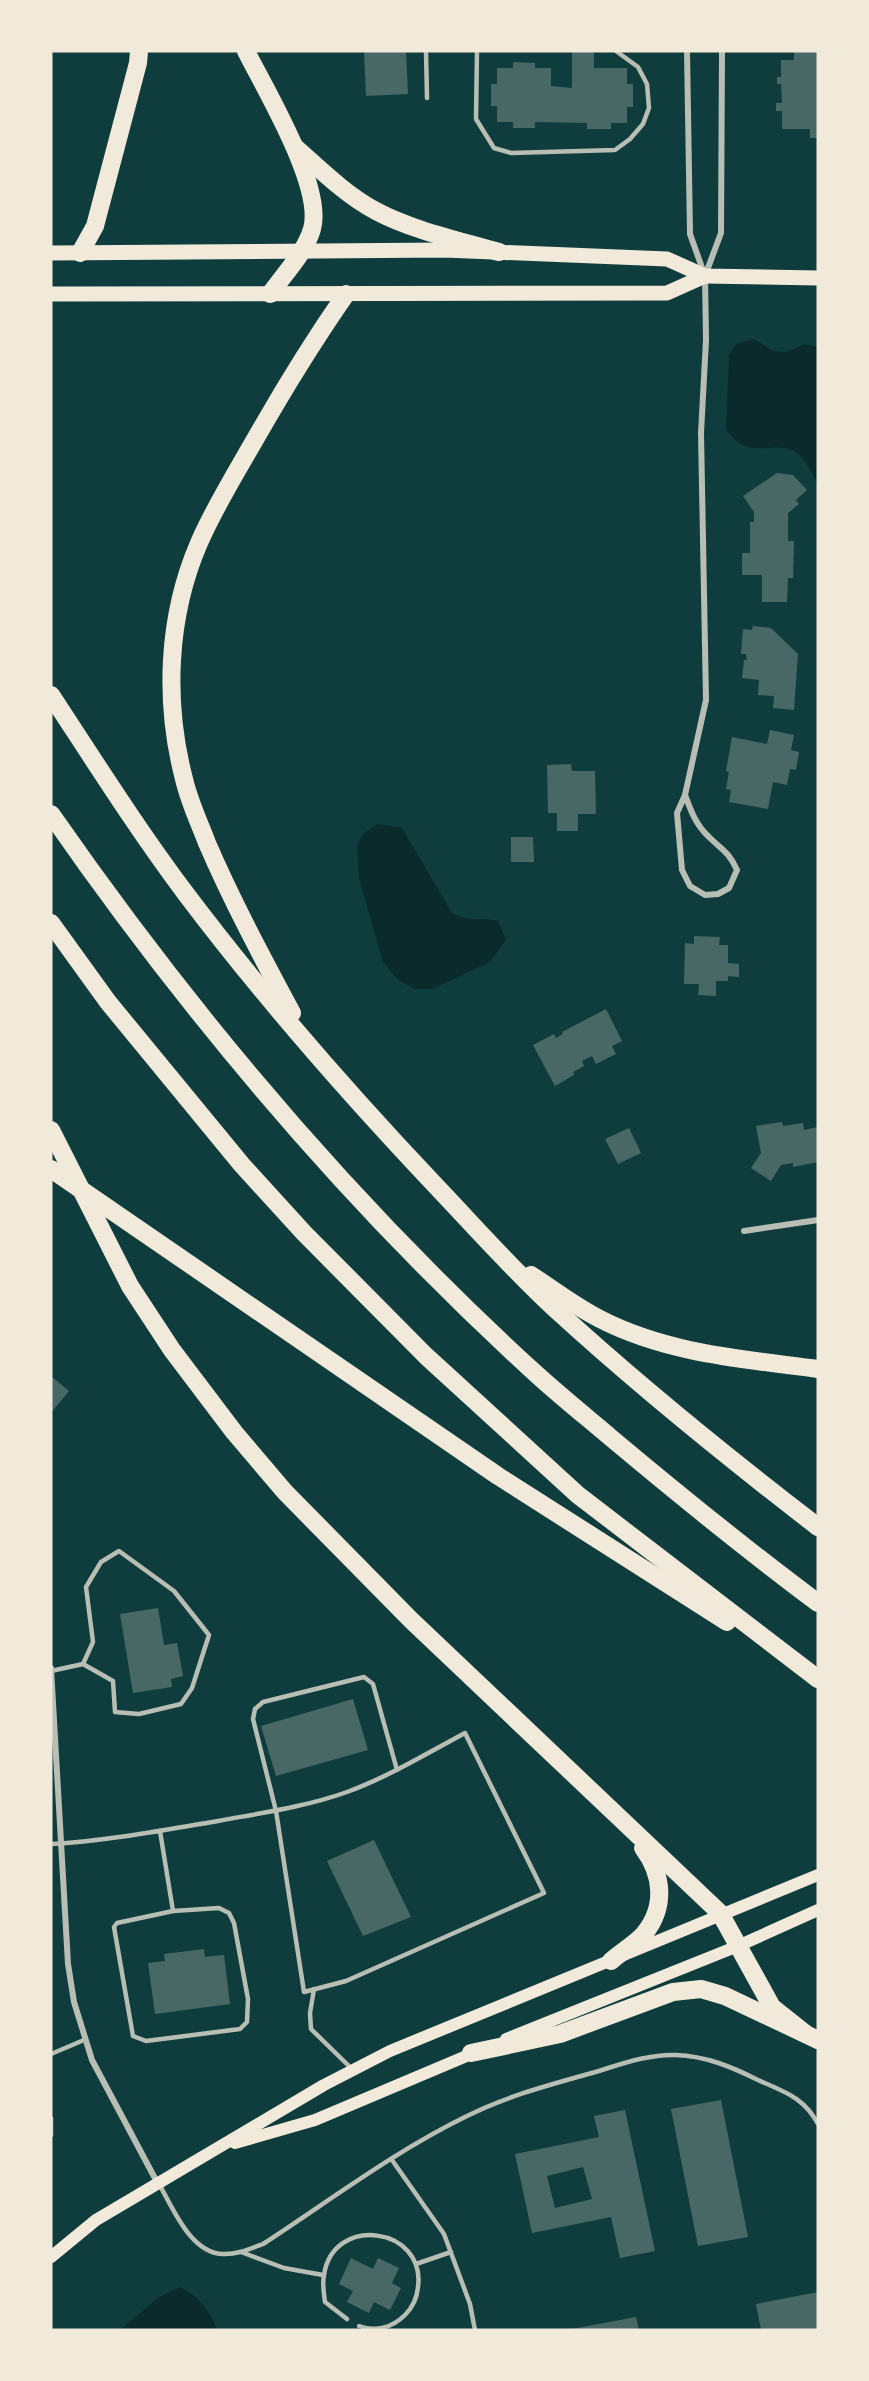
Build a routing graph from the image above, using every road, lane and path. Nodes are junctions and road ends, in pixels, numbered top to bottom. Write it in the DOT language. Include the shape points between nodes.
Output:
graph roads {
  1 [pos="139,51"];
  2 [pos="246,51"];
  3 [pos="426,51"];
  4 [pos="477,51"];
  5 [pos="616,51"];
  6 [pos="687,51"];
  7 [pos="723,51"];
  8 [pos="427,98"];
  9 [pos="293,146"];
  10 [pos="302,250"];
  11 [pos="499,252"];
  12 [pos="51,253"];
  13 [pos="80,253"];
  14 [pos="705,276"];
  15 [pos="818,278"];
  16 [pos="51,294"];
  17 [pos="270,294"];
  18 [pos="346,294"];
  19 [pos="51,695"];
  20 [pos="685,795"];
  21 [pos="51,814"];
  22 [pos="51,923"];
  23 [pos="308,1044"];
  24 [pos="51,1130"];
  25 [pos="51,1169"];
  26 [pos="818,1220"];
  27 [pos="744,1231"];
  28 [pos="500,1255"];
  29 [pos="818,1369"];
  30 [pos="818,1527"];
  31 [pos="818,1603"];
  32 [pos="83,1664"];
  33 [pos="51,1670"];
  34 [pos="818,1679"];
  35 [pos="397,1770"];
  36 [pos="276,1810"];
  37 [pos="623,1823"];
  38 [pos="160,1831"];
  39 [pos="62,1843"];
  40 [pos="51,1844"];
  41 [pos="818,1875"];
  42 [pos="818,1910"];
  43 [pos="173,1911"];
  44 [pos="720,1914"];
  45 [pos="738,1946"];
  46 [pos="611,1961"];
  47 [pos="314,1989"];
  48 [pos="812,2037"];
  49 [pos="84,2040"];
  50 [pos="51,2054"];
  51 [pos="471,2054"];
  52 [pos="353,2070"];
  53 [pos="51,2118"];
  54 [pos="818,2124"];
  55 [pos="51,2135"];
  56 [pos="216,2148"];
  57 [pos="392,2160"];
  58 [pos="159,2184"];
  59 [pos="240,2252"];
  60 [pos="451,2252"];
  61 [pos="51,2257"];
  62 [pos="416,2264"];
  63 [pos="323,2275"];
  64 [pos="347,2319"];
  65 [pos="359,2326"];
  66 [pos="475,2330"];
  1 -- 13 [label="highway" via="95,226"];
  2 -- 9 [label="highway"];
  3 -- 8 [label="lane"];
  4 -- 5 [label="lane" via="476,119 494,148 511,153 615,150 630,139 643,124 649,108 647,84 638,67"];
  6 -- 14 [label="street" via="690,234"];
  7 -- 14 [label="street" via="721,233"];
  9 -- 10 [label="highway" via="308,182 314,218"];
  9 -- 11 [label="highway" via="376,211"];
  10 -- 11 [label="main road"];
  10 -- 13 [label="main road"];
  10 -- 17 [label="highway"];
  11 -- 14 [label="main road" via="667,259"];
  12 -- 13 [label="main road"];
  14 -- 15 [label="main road"];
  14 -- 18 [label="main road" via="668,293"];
  14 -- 20 [label="street" via="701,442 706,700"];
  16 -- 17 [label="main road"];
  17 -- 18 [label="main road"];
  18 -- 23 [label="highway" via="289,381 198,545 186,579 171,676 175,734 195,815 247,928"];
  19 -- 23 [label="highway" via="185,893"];
  20 -- 20 [label="street" via="677,813 682,870 690,886 705,895 718,894 729,888 737,870 731,856 693,818"];
  21 -- 31 [label="highway" via="168,976 281,1113 363,1203 536,1374 681,1496"];
  22 -- 34 [label="highway" via="108,1002 242,1165 426,1356 578,1495"];
  23 -- 28 [label="highway" via="351,1096"];
  24 -- 37 [label="highway" via="130,1286 234,1432 285,1492 411,1620"];
  25 -- 34 [label="highway" via="498,1476"];
  26 -- 27 [label="street"];
  28 -- 29 [label="highway" via="598,1319 657,1343 696,1353"];
  28 -- 30 [label="highway" via="552,1307 670,1410"];
  32 -- 32 [label="lane" via="93,1642 86,1587 101,1562 119,1551 174,1591 209,1635 192,1688 182,1704 139,1714 115,1712 113,1681"];
  32 -- 33 [label="lane"];
  33 -- 39 [label="street"];
  35 -- 36 [label="lane" via="347,1792"];
  35 -- 36 [label="lane" via="374,1684 364,1677 263,1702 255,1709 253,1719"];
  35 -- 47 [label="lane" via="465,1733 544,1893 346,1981"];
  36 -- 38 [label="lane"];
  36 -- 47 [label="lane" via="304,1992"];
  37 -- 44 [label="highway"];
  37 -- 46 [label="highway" via="649,1857 661,1896 643,1935"];
  38 -- 39 [label="lane"];
  38 -- 43 [label="lane"];
  39 -- 40 [label="lane"];
  39 -- 49 [label="street" via="68,1964"];
  41 -- 44 [label="main road"];
  42 -- 45 [label="main road"];
  43 -- 43 [label="lane" via="117,1923 114,1927 133,2036 146,2041 240,2029 248,2022 248,1999 229,1913 219,1908"];
  44 -- 45 [label="highway"];
  44 -- 46 [label="main road"];
  45 -- 48 [label="highway" via="772,2007"];
  45 -- 51 [label="main road"];
  46 -- 52 [label="main road" via="390,2051"];
  47 -- 52 [label="lane" via="311,2028"];
  48 -- 51 [label="highway" via="725,1996 701,1989 673,1992 560,2034"];
  49 -- 50 [label="lane"];
  49 -- 58 [label="street"];
  51 -- 56 [label="main road" via="315,2120"];
  52 -- 56 [label="main road"];
  53 -- 55 [label="lane"];
  54 -- 57 [label="lane" via="799,2099 730,2066 704,2058 650,2056 525,2092 467,2116"];
  56 -- 58 [label="main road"];
  57 -- 59 [label="lane" via="263,2244"];
  57 -- 60 [label="lane" via="444,2234"];
  58 -- 59 [label="lane" via="198,2244 213,2252"];
  58 -- 61 [label="main road" via="96,2220"];
  59 -- 63 [label="lane" via="284,2268"];
  60 -- 62 [label="lane"];
  60 -- 66 [label="lane"];
  62 -- 63 [label="lane" via="396,2241 365,2234 337,2248"];
  62 -- 65 [label="lane" via="419,2280 411,2310 385,2328 369,2330"];
  63 -- 64 [label="lane" via="325,2302"];
}
